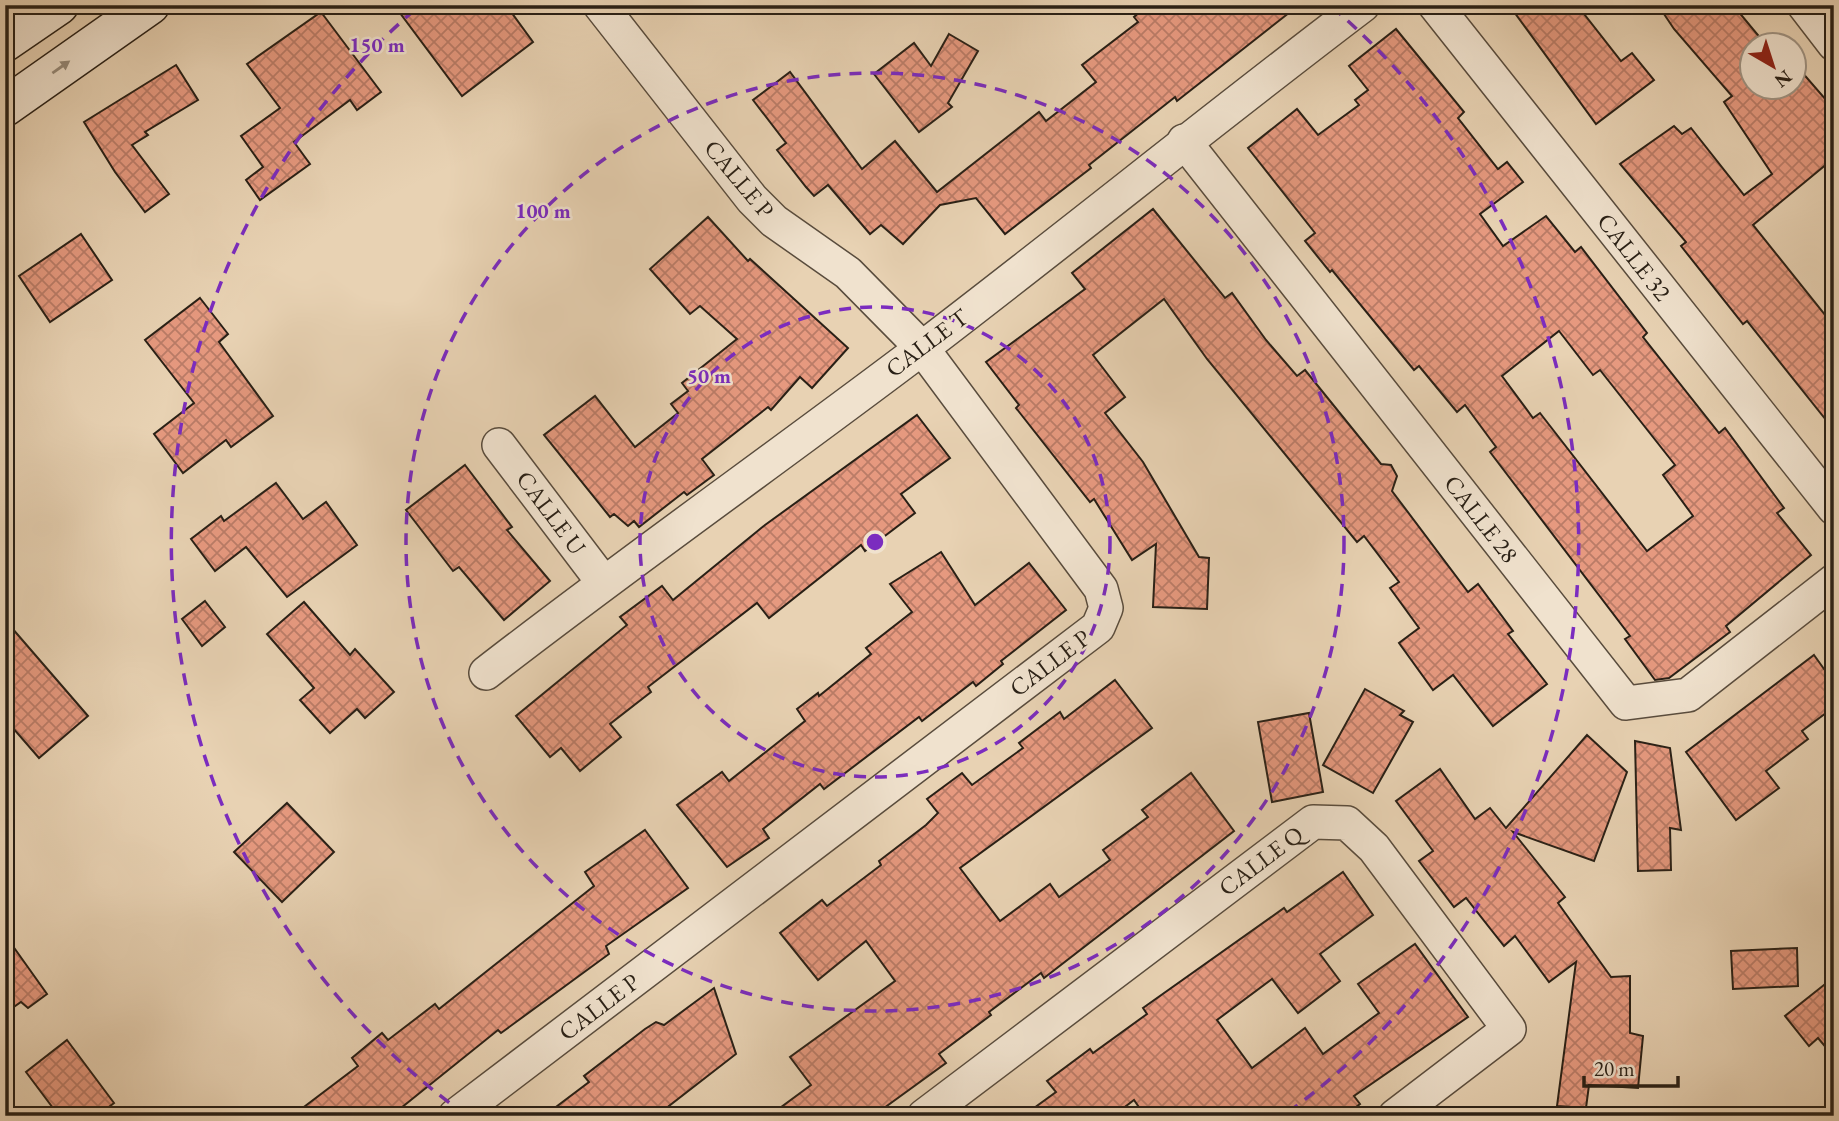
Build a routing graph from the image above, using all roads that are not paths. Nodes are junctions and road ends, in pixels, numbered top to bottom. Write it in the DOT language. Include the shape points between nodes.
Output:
graph roads {
  1 [pos="59,5"];
  2 [pos="150,5"];
  3 [pos="600,5"];
  4 [pos="1363,5"];
  5 [pos="1435,5"];
  6 [pos="1804,5"];
  7 [pos="5,42"];
  8 [pos="1834,44"];
  9 [pos="5,107"];
  10 [pos="1184,141"];
  11 [pos="922,348"];
  12 [pos="499,445"];
  13 [pos="1834,508"];
  14 [pos="1834,581"];
  15 [pos="603,582"];
  16 [pos="485,673"];
  17 [pos="455,1116"];
  18 [pos="925,1116"];
  19 [pos="1395,1116"];
  1 -- 7 [label="street"];
  9 -- 2 [label="street, one-way"];
  3 -- 11 [label="street, CALLE P" via="752,199 774,221 848,273"];
  4 -- 10 [label="street, CALLE T"];
  5 -- 13 [label="street, CALLE 32"];
  6 -- 8 [label="street"];
  10 -- 11 [label="street, CALLE T"];
  10 -- 14 [label="street, CALLE 28" via="1626,703 1688,695"];
  11 -- 15 [label="street, CALLE T"];
  11 -- 17 [label="street, CALLE P" via="1101,589 1106,608 1098,627"];
  12 -- 15 [label="street, CALLE U"];
  15 -- 16 [label="street, CALLE T"];
  18 -- 19 [label="street, CALLE Q" via="1313,822 1347,823 1374,848 1509,1029"];
}
